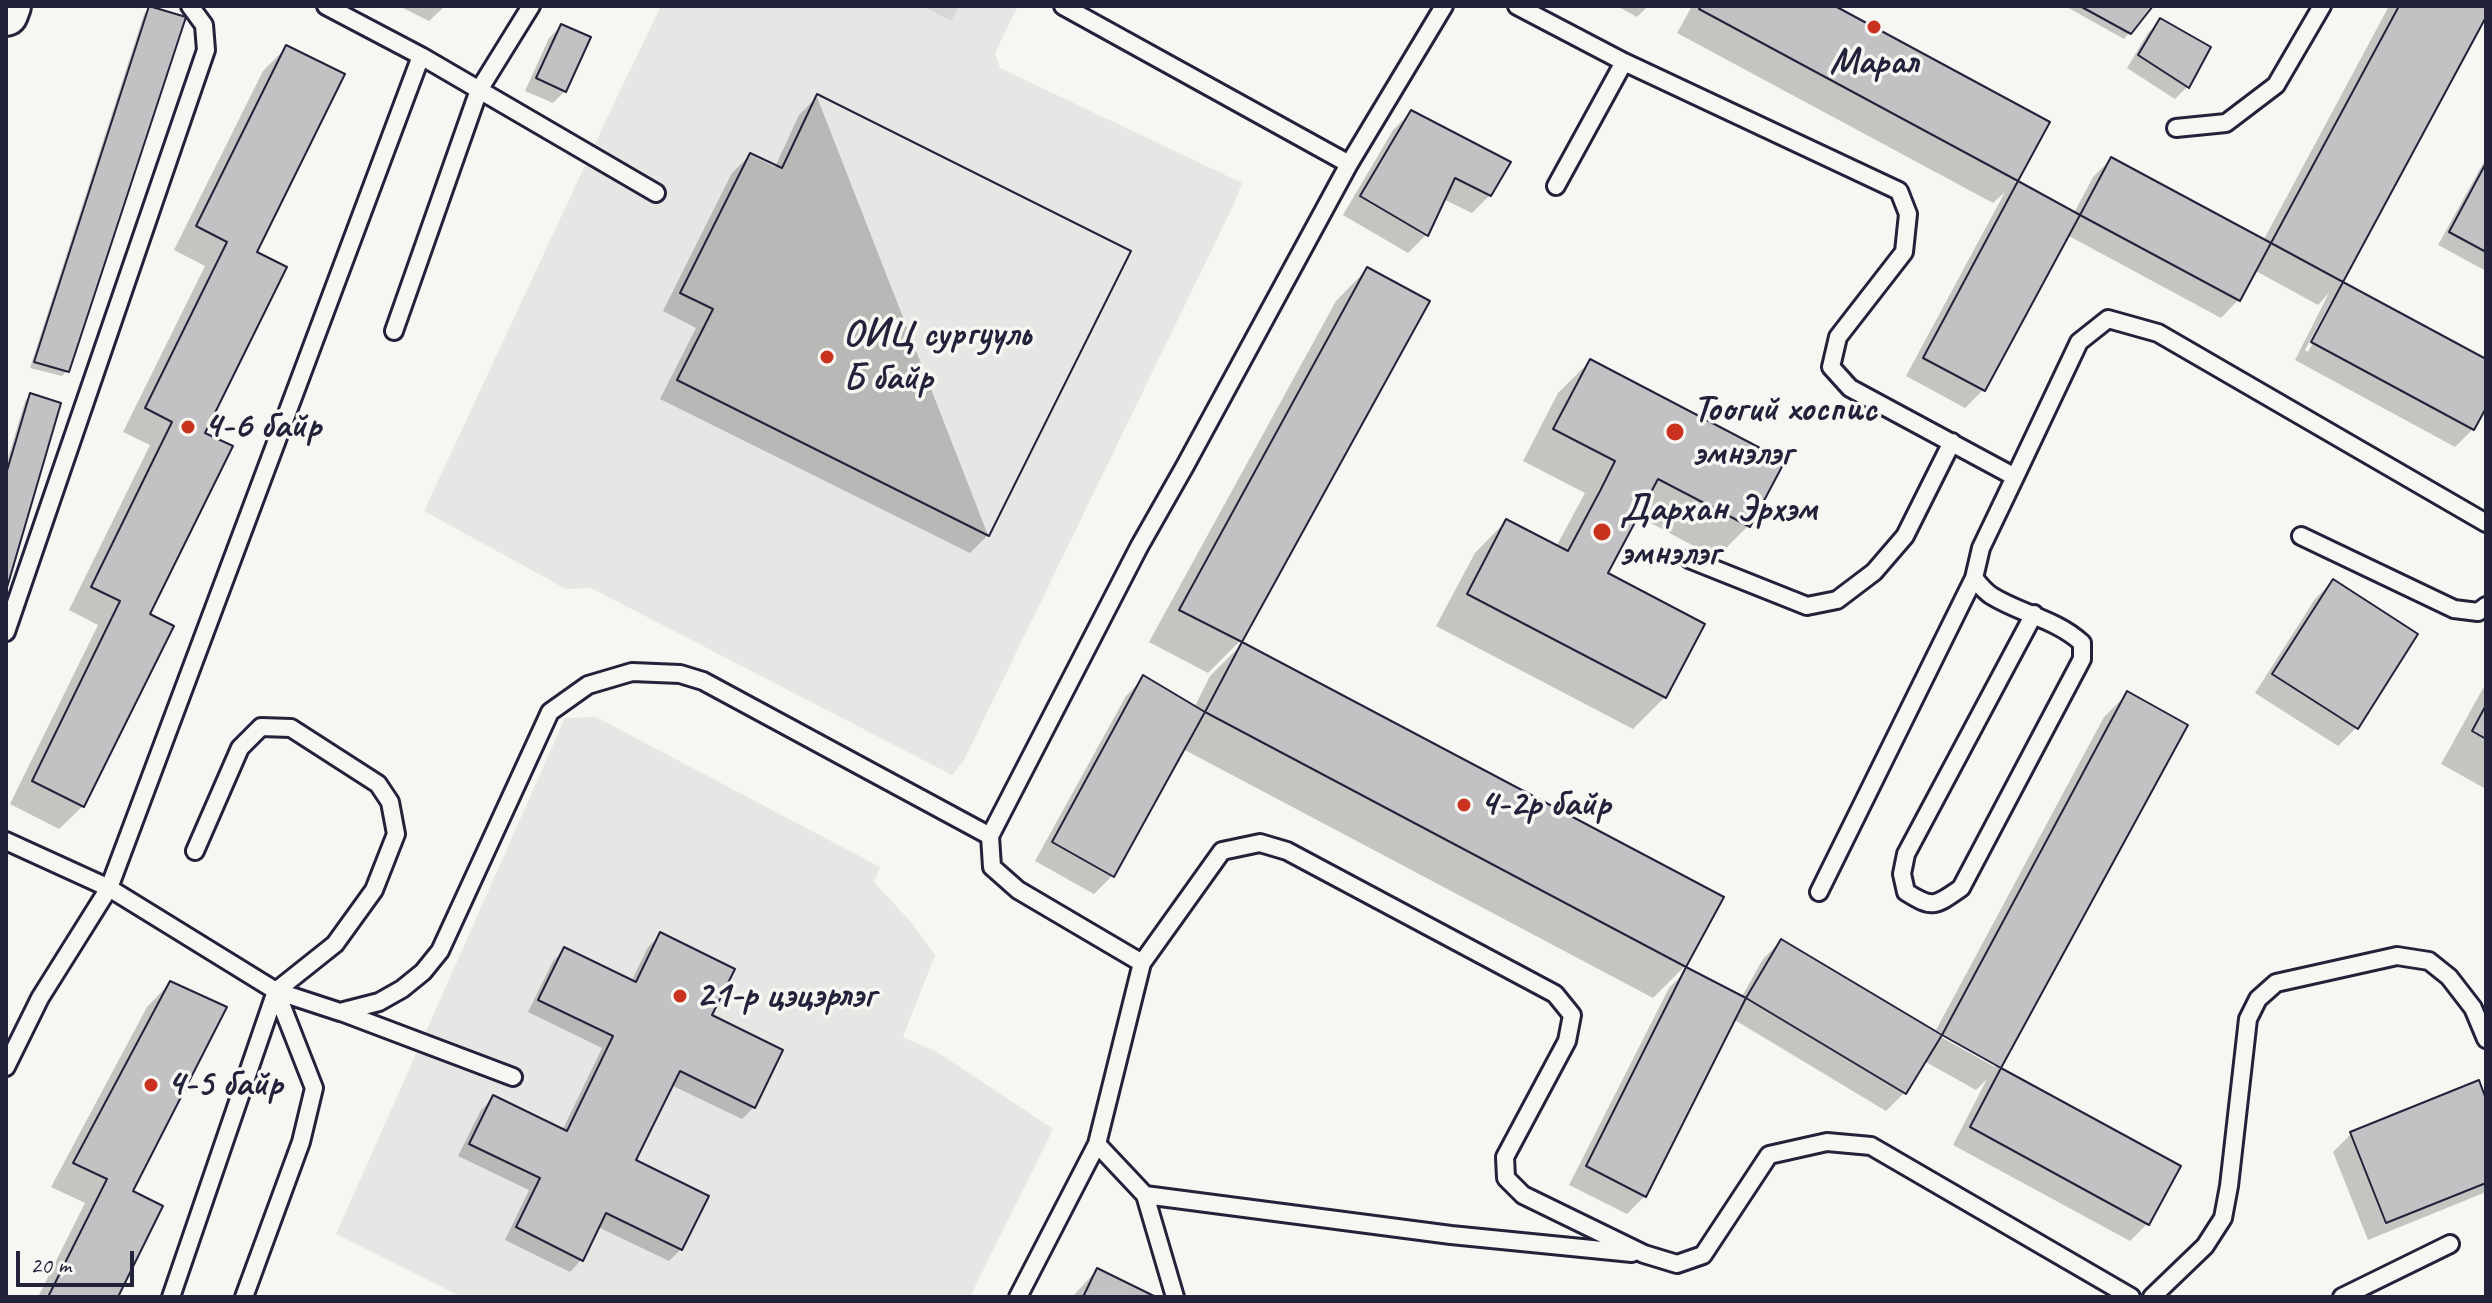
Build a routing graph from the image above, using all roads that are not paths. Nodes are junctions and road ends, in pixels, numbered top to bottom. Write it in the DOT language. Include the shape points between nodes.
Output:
graph roads {
  1 [pos="9,6"];
  2 [pos="190,6"];
  3 [pos="326,6"];
  4 [pos="531,6"];
  5 [pos="1063,6"];
  6 [pos="1444,6"];
  7 [pos="1517,6"];
  8 [pos="2322,6"];
  9 [pos="6,14"];
  10 [pos="421,56"];
  11 [pos="1624,62"];
  12 [pos="479,90"];
  13 [pos="2176,128"];
  14 [pos="1349,164"];
  15 [pos="1556,186"];
  16 [pos="656,193"];
  17 [pos="394,331"];
  18 [pos="1952,442"];
  19 [pos="2015,477"];
  20 [pos="2486,523"];
  21 [pos="2301,536"];
  22 [pos="1689,559"];
  23 [pos="1974,578"];
  24 [pos="2486,606"];
  25 [pos="2034,614"];
  26 [pos="6,632"];
  27 [pos="990,836"];
  28 [pos="6,841"];
  29 [pos="195,851"];
  30 [pos="109,888"];
  31 [pos="1819,892"];
  32 [pos="1142,963"];
  33 [pos="276,991"];
  34 [pos="340,1012"];
  35 [pos="2486,1039"];
  36 [pos="6,1067"];
  37 [pos="513,1077"];
  38 [pos="1097,1144"];
  39 [pos="1145,1195"];
  40 [pos="2450,1244"];
  41 [pos="1644,1254"];
  42 [pos="171,1297"];
  43 [pos="244,1297"];
  44 [pos="1018,1297"];
  45 [pos="1175,1297"];
  46 [pos="2131,1297"];
  47 [pos="2152,1297"];
  48 [pos="2342,1297"];
  1 -- 9 [label="street"];
  2 -- 26 [label="lane" via="204,25 206,50"];
  3 -- 10 [label="lane"];
  4 -- 12 [label="lane"];
  5 -- 14 [label="lane"];
  6 -- 14 [label="lane"];
  7 -- 11 [label="lane"];
  8 -- 13 [label="lane" via="2276,85 2226,123"];
  10 -- 12 [label="lane"];
  10 -- 30 [label="lane"];
  11 -- 15 [label="lane"];
  11 -- 18 [label="lane" via="1899,191 1908,214 1904,252 1838,337 1831,367 1850,388"];
  12 -- 16 [label="lane"];
  12 -- 17 [label="lane"];
  14 -- 27 [label="lane" via="1139,547"];
  18 -- 19 [label="lane"];
  18 -- 22 [label="lane" via="1905,536 1874,572 1837,600 1807,606"];
  19 -- 20 [label="lane" via="2079,342 2108,319 2158,333"];
  19 -- 23 [label="lane" via="1981,548"];
  21 -- 24 [label="lane" via="2454,609 2478,612"];
  23 -- 25 [label="lane" via="1989,595"];
  23 -- 31 [label="lane"];
  25 -- 25 [label="lane" via="2082,643 2082,659 1961,888 1939,903 1923,903 1906,892 1906,854"];
  27 -- 32 [label="lane" via="992,867 1018,890"];
  27 -- 34 [label="lane" via="703,681 656,671 609,677 550,712 440,951 402,989 379,1002"];
  28 -- 30 [label="lane"];
  29 -- 33 [label="lane" via="240,748 261,727 291,728 378,784 390,802 396,834 374,890 335,944"];
  30 -- 33 [label="lane"];
  30 -- 36 [label="lane" via="40,998"];
  32 -- 38 [label="lane"];
  32 -- 41 [label="lane" via="1222,851 1260,843 1287,851 1555,994 1572,1015 1567,1041 1505,1157 1506,1178 1523,1195"];
  33 -- 34 [label="lane"];
  33 -- 42 [label="lane"];
  33 -- 43 [label="lane" via="314,1088 301,1142"];
  34 -- 37 [label="lane"];
  35 -- 47 [label="lane" via="2473,1008 2429,961 2397,956 2276,983 2258,999 2248,1019 2223,1218 2205,1246"];
  38 -- 39 [label="lane"];
  38 -- 44 [label="lane"];
  39 -- 41 [label="lane"];
  39 -- 45 [label="lane"];
  40 -- 48 [label="lane"];
  41 -- 46 [label="lane" via="1677,1264 1703,1255 1769,1155 1827,1142 1871,1146"];
}
